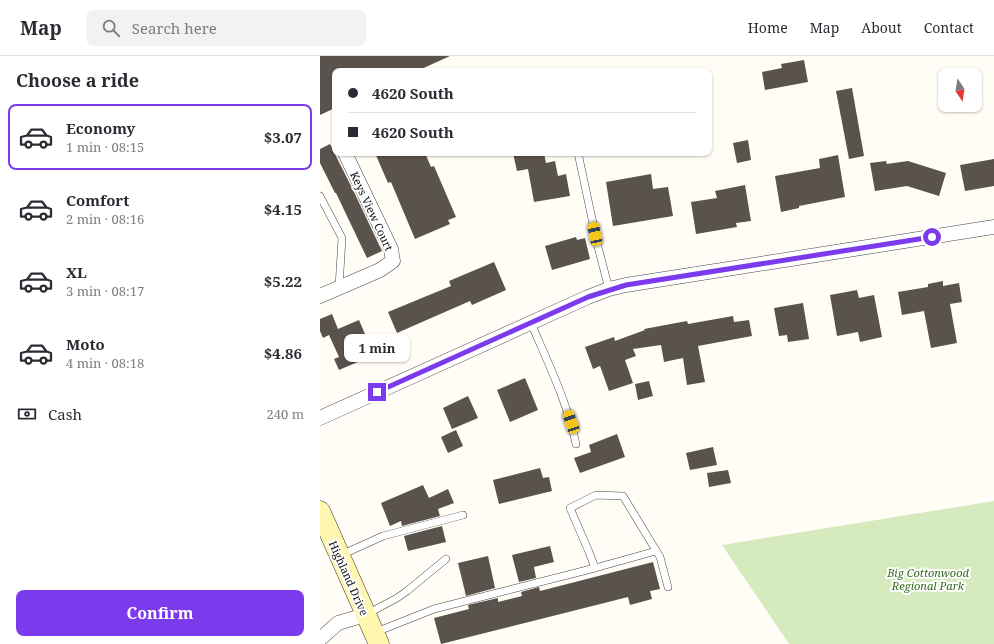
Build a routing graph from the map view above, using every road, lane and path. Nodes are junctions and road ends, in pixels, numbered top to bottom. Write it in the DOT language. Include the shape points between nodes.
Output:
graph roads {
  1 [pos="346,156"];
  2 [pos="579,156"];
  3 [pos="320,196"];
  4 [pos="994,227"];
  5 [pos="339,288"];
  6 [pos="610,290"];
  7 [pos="320,296"];
  8 [pos="531,323"];
  9 [pos="320,418"];
  10 [pos="576,444"];
  11 [pos="320,511"];
  12 [pos="463,515"];
  13 [pos="656,551"];
  14 [pos="340,556"];
  15 [pos="446,559"];
  16 [pos="595,568"];
  17 [pos="668,587"];
  18 [pos="365,615"];
  19 [pos="377,638"];
  20 [pos="320,639"];
  1 -- 5 [label="street, Keys View Court" via="391,249 393,261 380,270"];
  2 -- 6 [label="lane"];
  3 -- 5 [label="lane" via="342,238"];
  4 -- 6 [label="street" via="634,284"];
  5 -- 7 [label="street, Keys View Court"];
  6 -- 8 [label="street" via="588,297"];
  8 -- 9 [label="street"];
  8 -- 10 [label="lane" via="559,386"];
  11 -- 14 [label="main road, Highland Drive"];
  12 -- 14 [label="lane" via="383,536"];
  13 -- 16 [label="lane"];
  13 -- 16 [label="lane" via="623,496 596,495 570,508"];
  13 -- 17 [label="lane"];
  14 -- 18 [label="main road, Highland Drive"];
  15 -- 18 [label="lane" via="397,598"];
  16 -- 19 [label="lane" via="434,610"];
  18 -- 19 [label="main road, Highland Drive"];
  18 -- 20 [label="street" via="338,623"];
}
